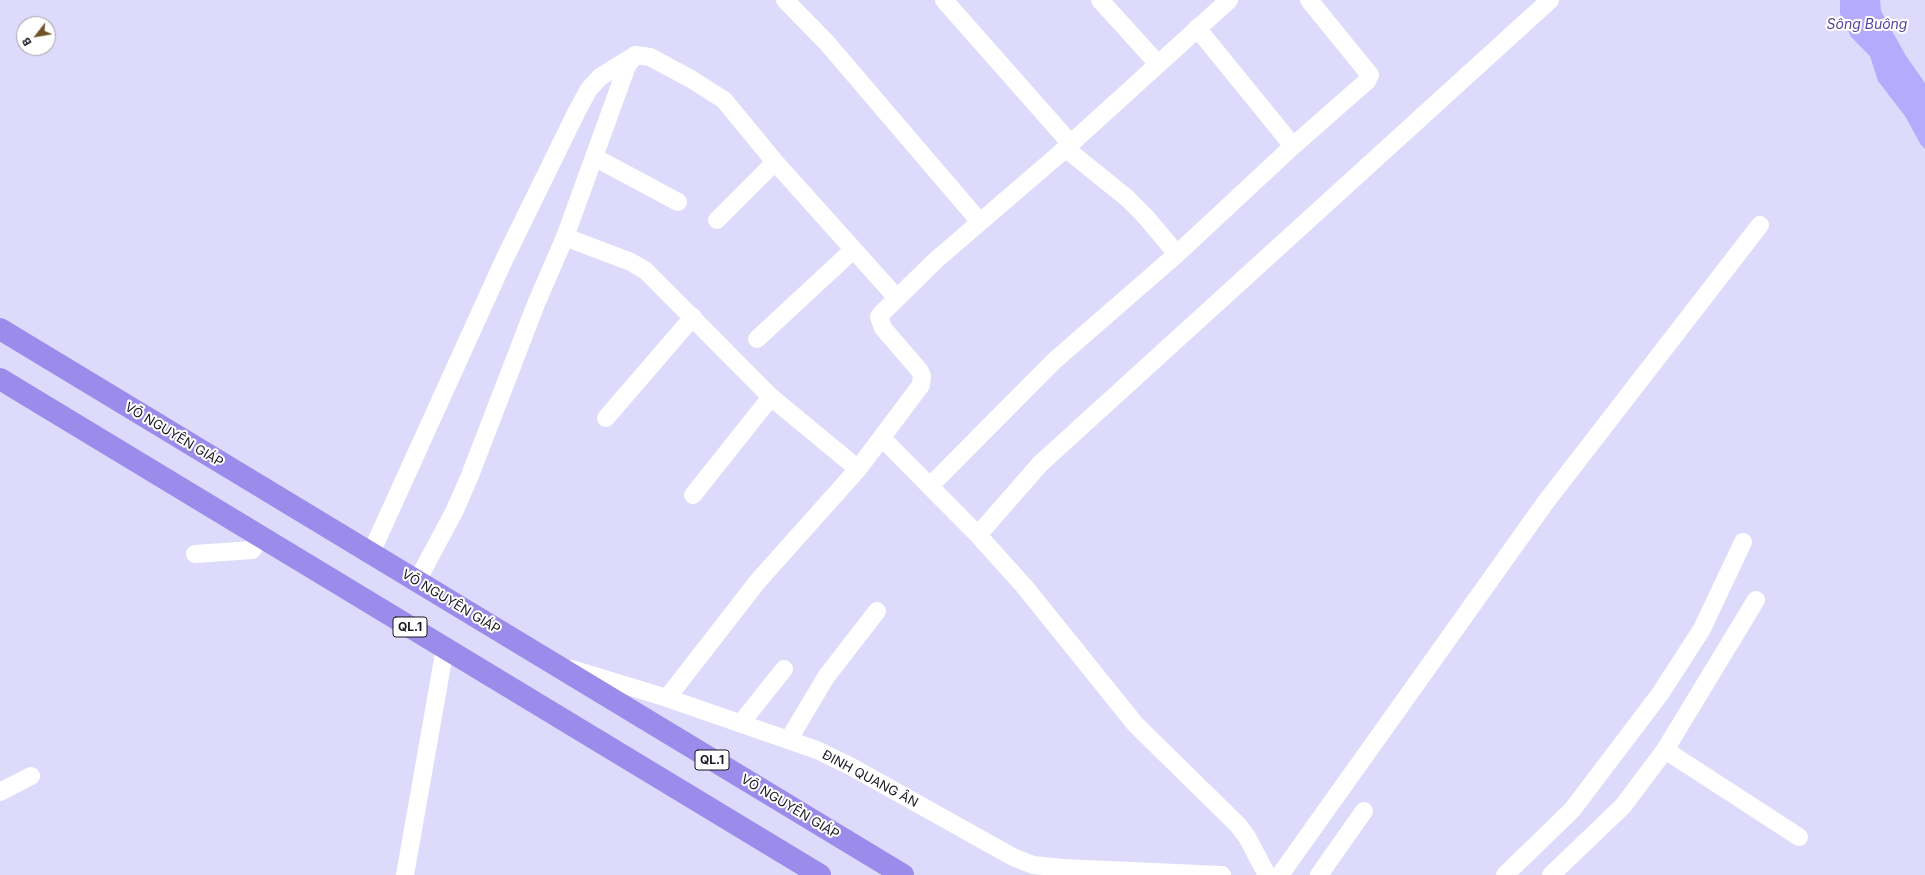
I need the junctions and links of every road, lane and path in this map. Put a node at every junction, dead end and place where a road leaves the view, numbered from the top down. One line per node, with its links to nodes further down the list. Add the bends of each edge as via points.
1 (785, 0): 16 (street, via 827,43)
2 (944, 0): 10 (street)
3 (1100, 0): 9 (street)
4 (1229, 0): 7 (street)
5 (1309, 0): 11 (street, via 1370,75 1367,81)
6 (1550, 0): 32 (street, via 1040,464)
7 (1197, 28): 9 (street); 11 (street)
8 (635, 55): 12 (street, via 627,66); 13 (street, via 650,57 724,100); 35 (street, via 600,77 589,89 578,109 504,260)
9 (1158, 64): 10 (street)
10 (1068, 146): 16 (street); 20 (street, via 1127,198)
11 (1293, 146): 20 (street)
12 (594, 157): 14 (street); 18 (street)
13 (774, 162): 15 (street); 19 (street)
14 (678, 202)
15 (717, 220)
16 (980, 222): 21 (street)
17 (1760, 225): 56 (street, via 1545,503)
18 (565, 237): 22 (street, via 631,262 646,271); 37 (street, via 536,304 469,478)
19 (853, 250): 21 (street); 24 (street)
20 (1177, 254): 30 (street, via 1054,361)
21 (897, 298): 28 (street, via 879,317 880,322 920,371 922,381)
22 (693, 317): 26 (street); 27 (street)
23 (0, 329): 35 (highway, VÕ NGUYÊN GIÁP / QL.1)
24 (757, 339)
25 (0, 379): 33 (highway, QL.1)
26 (771, 397): 29 (street); 31 (street)
27 (606, 418)
28 (882, 438): 29 (street); 30 (street)
29 (858, 468): 43 (street, via 758,581)
30 (930, 486): 32 (street)
31 (693, 495)
32 (978, 535): 55 (street, via 1024,586 1132,721 1238,825)
33 (261, 537): 36 (street, via 252,550); 41 (highway, QL.1)
34 (1743, 542): 58 (street, via 1702,629 1660,694 1572,810)
35 (371, 553): 37 (highway, VÕ NGUYÊN GIÁP / QL.1)
36 (195, 554)
37 (417, 581): 40 (highway, VÕ NGUYÊN GIÁP / QL.1)
38 (1756, 600): 46 (street)
39 (877, 612): 45 (street, via 823,682)
40 (521, 644): 43 (street, ĐINH QUANG ÂN, via 570,668); 53 (highway, VÕ NGUYÊN GIÁP / QL.1)
41 (445, 648): 51 (street); 52 (highway, QL.1)
42 (784, 669): 44 (street)
43 (667, 698): 44 (street, ĐINH QUANG ÂN)
44 (741, 724): 45 (street, ĐINH QUANG ÂN)
45 (789, 739): 54 (street, ĐINH QUANG ÂN, via 850,766 1013,857 1033,865)
46 (1665, 750): 50 (street); 59 (street, via 1623,806)
47 (31, 776): 48 (street)
48 (0, 792)
49 (1364, 811): 57 (street)
50 (1799, 837)
51 (405, 875)
52 (820, 875)
53 (903, 875)
54 (1222, 875)
55 (1267, 875)
56 (1280, 875)
57 (1319, 875)
58 (1505, 875)
59 (1551, 875)

